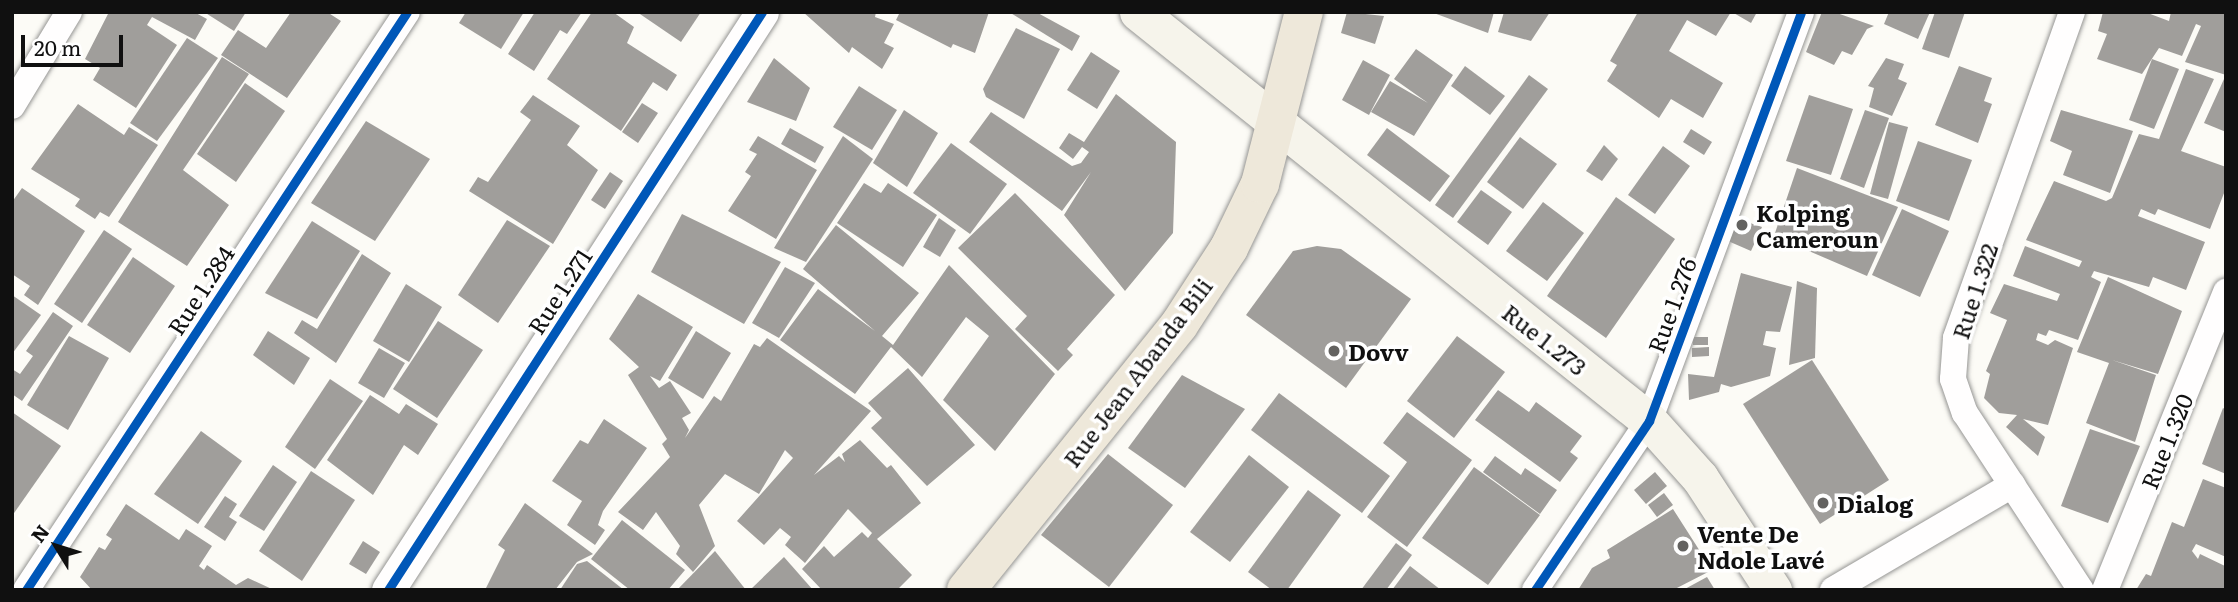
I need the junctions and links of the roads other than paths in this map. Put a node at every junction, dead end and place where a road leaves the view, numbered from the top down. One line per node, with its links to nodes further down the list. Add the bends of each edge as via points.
1 (69, 12): 8 (street)
2 (407, 12): 13 (street, Rue 1.284)
3 (762, 12): 14 (street, Rue 1.271)
4 (1138, 12): 9 (main road, Rue 1.273)
5 (1304, 12): 9 (main road, Rue Jean Abanda Bili)
6 (1801, 12): 11 (street, Rue 1.276)
7 (2072, 12): 12 (street, Rue 1.322, via 1956,338 1954,379 1965,413)
8 (12, 106)
9 (1275, 128): 11 (main road, Rue 1.273); 15 (main road, Rue Jean Abanda Bili, via 1260,184 1229,248 1178,325)
10 (2226, 292): 20 (street, Rue 1.320)
11 (1649, 421): 16 (street, Rue 1.276); 17 (main road, Rue 1.273, via 1700,478)
12 (2012, 485): 18 (street); 19 (street, Rue 1.322)
13 (26, 590)
14 (387, 590)
15 (966, 590)
16 (1535, 590)
17 (1773, 590)
18 (1833, 590)
19 (2081, 590)
20 (2105, 590)

